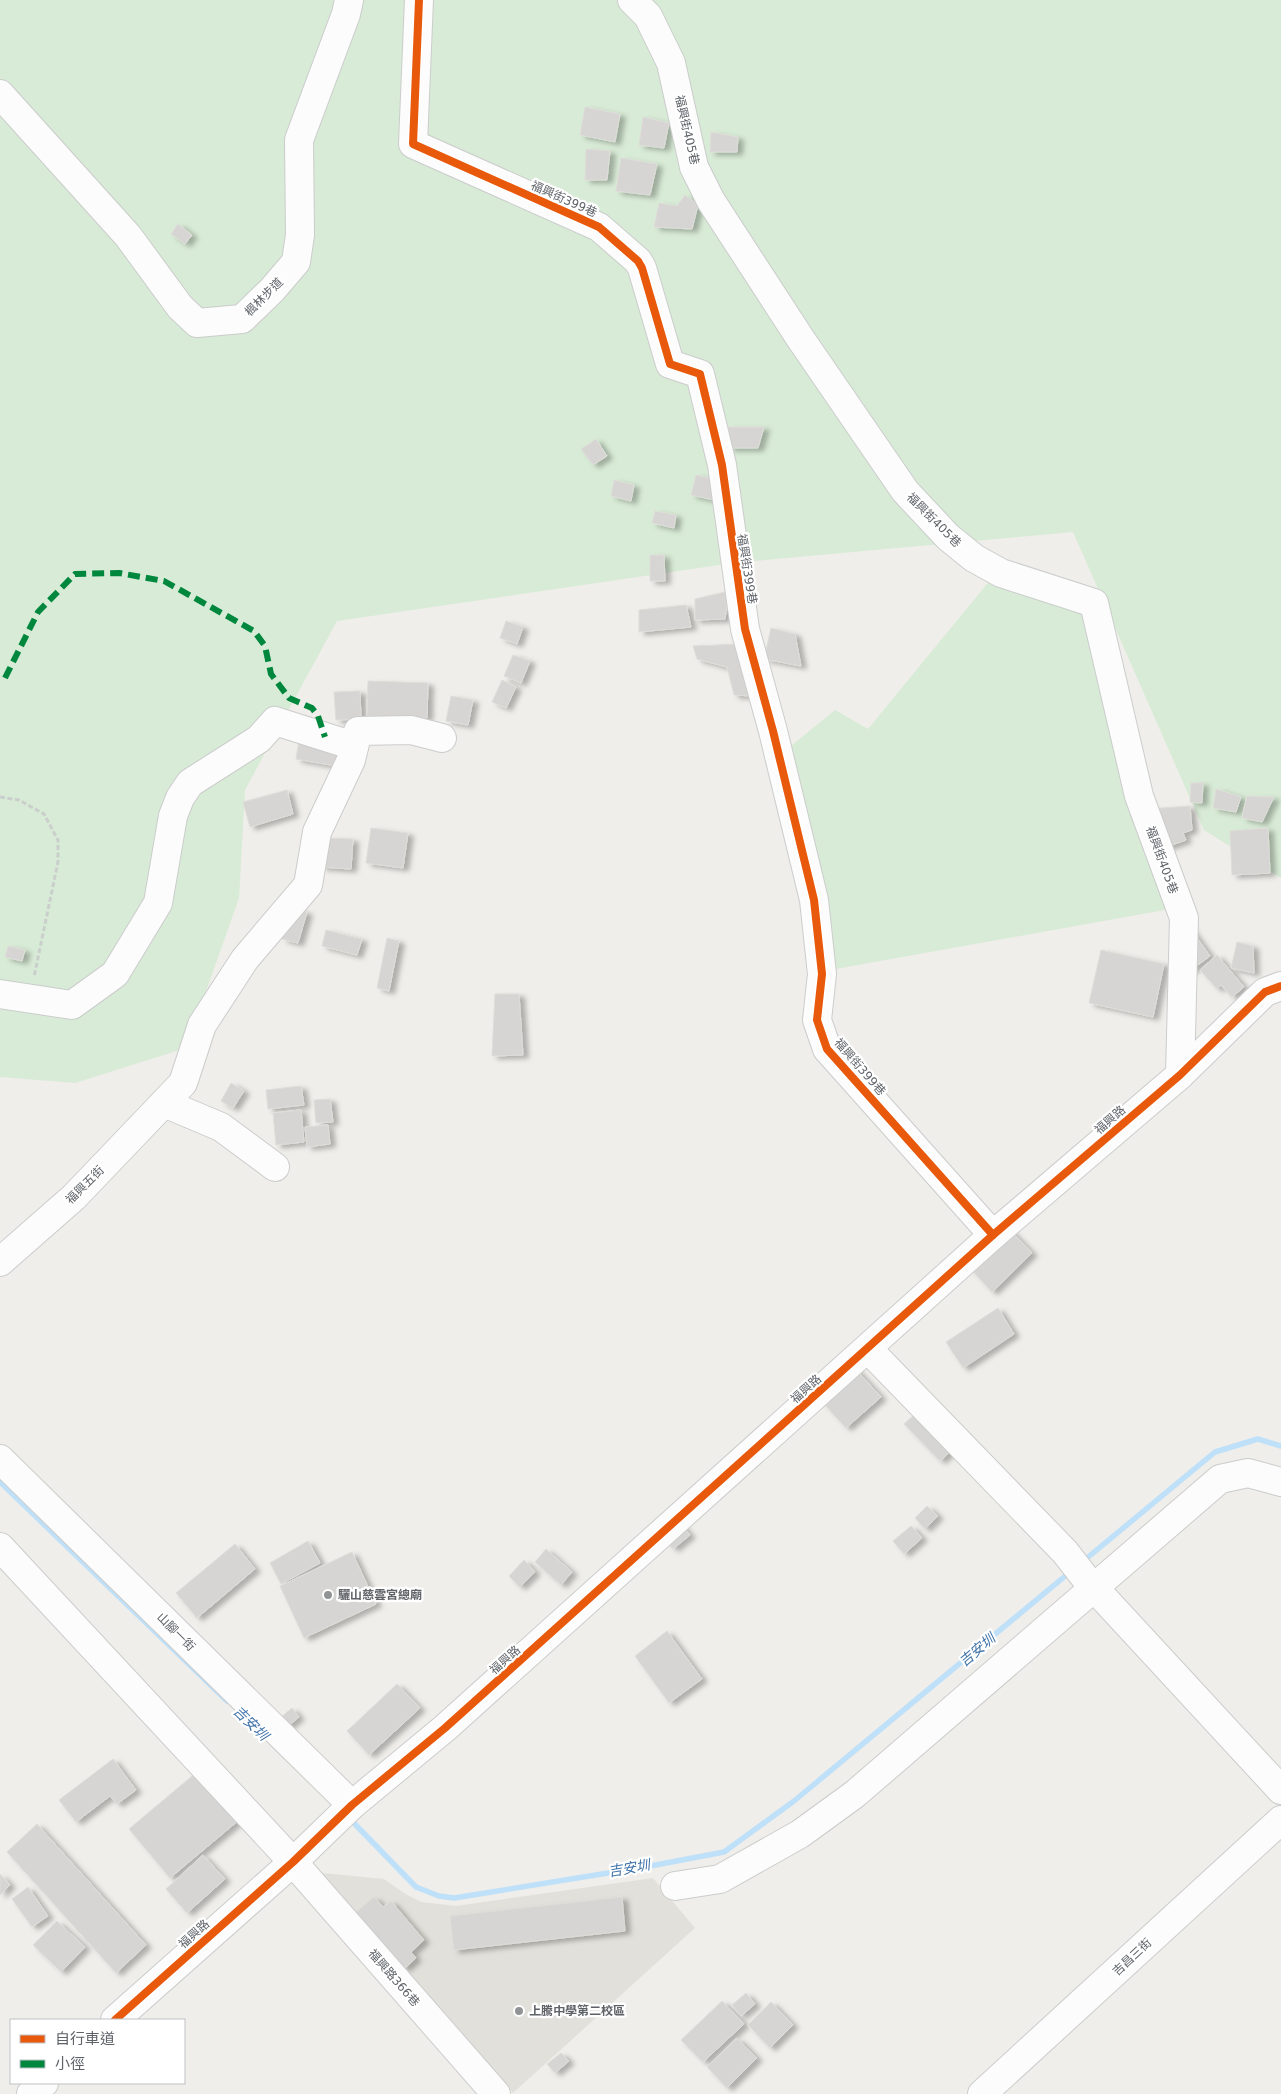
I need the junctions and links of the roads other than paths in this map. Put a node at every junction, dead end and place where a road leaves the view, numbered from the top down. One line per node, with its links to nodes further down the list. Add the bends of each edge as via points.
1 (349, 0): 4 (street, 楓林步道, via 299,140 300,235 296,262 242,319 197,323 180,307 128,236)
2 (419, 0): 12 (street, 福興街399巷, via 413,144 599,227 642,268 670,364 700,374 722,465 745,629 814,900 822,974 817,1020 820,1033 827,1049)
3 (632, 0): 9 (street, 福興街405巷, via 648,16 671,63 694,167 711,202 905,491 948,537 974,558 1001,572 1094,603 1139,796 1184,918)
4 (0, 94)
5 (442, 738): 6 (street, via 411,730 358,731)
6 (354, 746): 8 (street, via 275,721 259,739 190,783 180,798 173,816 158,903 115,974 72,1005); 10 (street, 福興五街, via 352,760 317,832 308,885 245,959 202,1026 183,1083)
7 (1281, 986): 9 (street, 福興路, via 1265,992)
8 (0, 994)
9 (1180, 1075): 12 (street, 福興路)
10 (164, 1103): 11 (street, via 221,1126); 13 (street, 福興五街, via 74,1197)
11 (275, 1167)
12 (993, 1235): 14 (street, 福興路)
13 (0, 1262)
14 (868, 1349): 18 (street, via 1065,1552); 20 (street, 福興路, via 445,1728)
15 (0, 1459): 20 (street, 山腳一街)
16 (1281, 1482): 18 (street, via 1248,1473 1220,1478)
17 (0, 1547): 22 (street, 福興路366巷)
18 (1090, 1583): 19 (street); 23 (street, via 855,1794 800,1834 720,1880)
19 (1281, 1790)
20 (344, 1813): 22 (street, 福興路)
21 (1281, 1820): 28 (street, 吉昌三街)
22 (293, 1862): 24 (street, 福興路); 27 (street, 福興路366巷)
23 (675, 1886)
24 (115, 2019)
25 (43, 2084): 26 (street)
26 (32, 2094)
27 (496, 2094)
28 (982, 2094)

